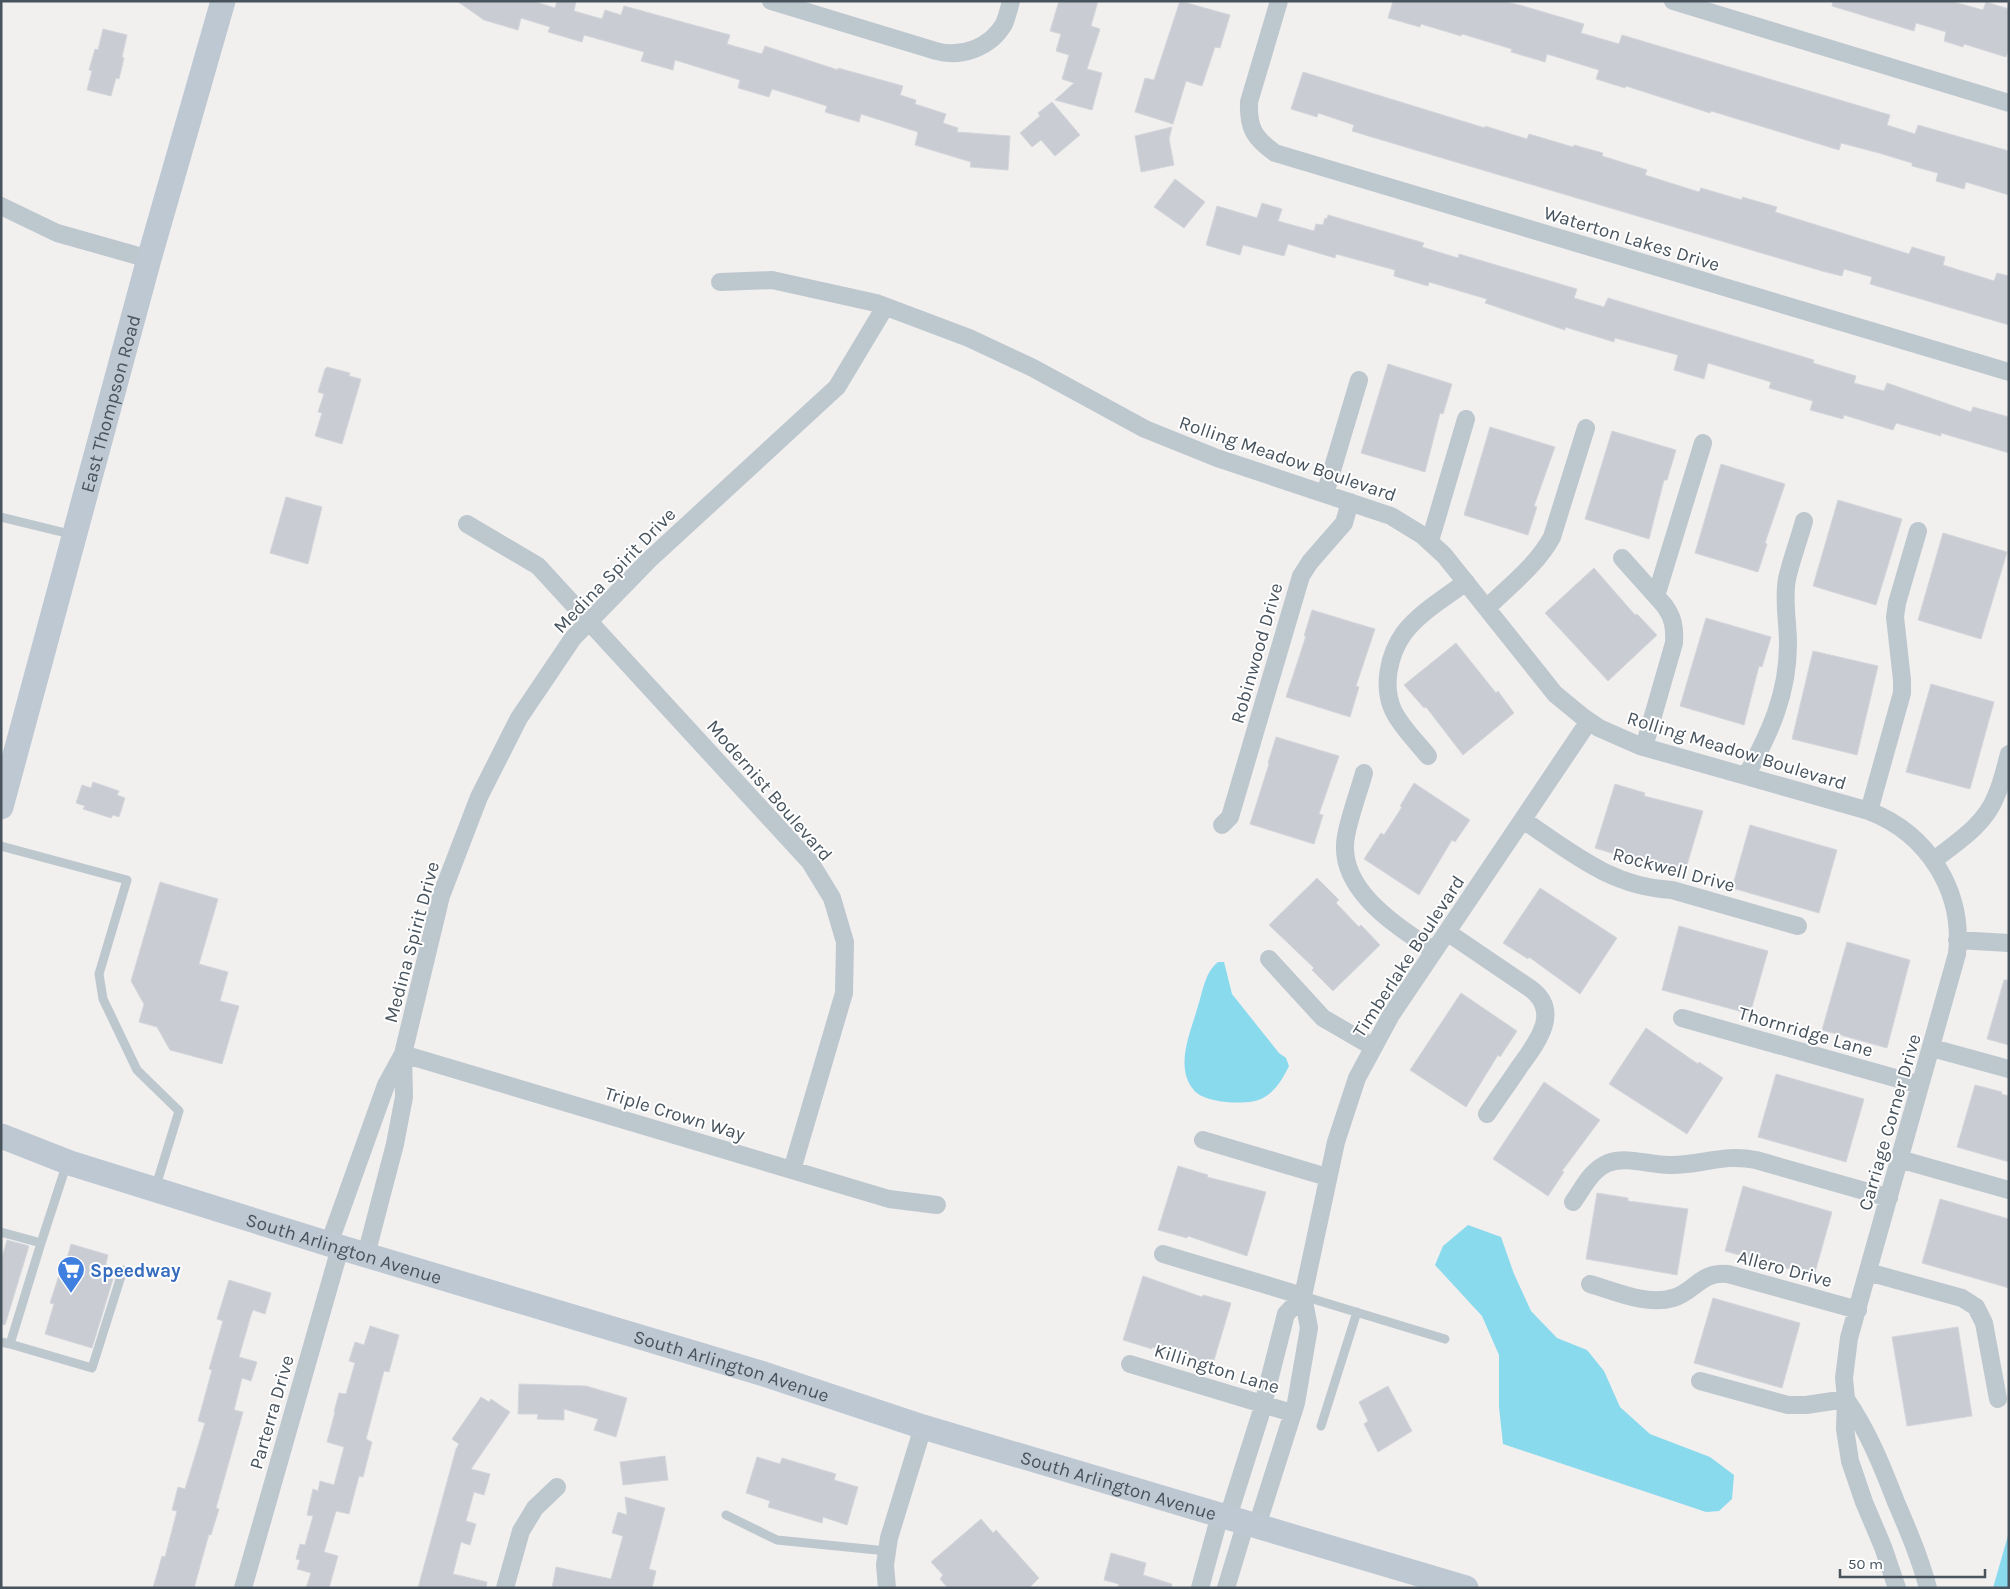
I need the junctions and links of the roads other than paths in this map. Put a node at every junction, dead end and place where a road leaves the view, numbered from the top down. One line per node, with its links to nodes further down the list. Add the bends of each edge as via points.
1 (223, 1): 8 (main road, East Thompson Road)
2 (771, 1): 3 (street, via 944,53 977,49 992,38 1003,26)
3 (1011, 1)
4 (1279, 1): 11 (street, Waterton Lakes Drive, via 1249,102 1248,117 1252,131 1275,153)
5 (1673, 1): 6 (street)
6 (2009, 103)
7 (1, 206): 8 (street, via 57,233)
8 (149, 259): 22 (main road, East Thompson Road)
9 (720, 282): 10 (street, Rolling Meadow Boulevard, via 772,280)
10 (885, 307): 16 (street, Rolling Meadow Boulevard, via 969,338 1033,368 1145,429 1217,458); 28 (street, Medina Spirit Drive, via 837,387 649,560)
11 (2009, 372)
12 (1359, 380): 16 (street)
13 (1466, 419): 23 (street)
14 (1586, 428): 27 (street, via 1552,537 1535,561)
15 (1703, 443): 26 (street)
16 (1325, 494): 17 (street, Rolling Meadow Boulevard)
17 (1350, 502): 23 (street, Rolling Meadow Boulevard, via 1391,516); 39 (street, Robinwood Drive, via 1344,522 1301,576 1230,817)
18 (1, 517): 22 (lane)
19 (1804, 521): 34 (street, via 1787,580 1788,664 1782,696 1773,726)
20 (467, 524): 28 (street, Modernist Boulevard, via 538,566)
21 (1918, 531): 37 (street, via 1895,617 1902,693)
22 (74, 535): 36 (main road, East Thompson Road)
23 (1430, 541): 25 (street, Rolling Meadow Boulevard)
24 (1622, 558): 26 (street)
25 (1466, 582): 27 (street, Rolling Meadow Boulevard); 32 (street, via 1404,633 1390,665 1388,691 1392,709)
26 (1656, 596): 30 (street, via 1671,616 1675,627 1674,643)
27 (1487, 608): 29 (street, Rolling Meadow Boulevard, via 1555,694)
28 (590, 622): 51 (street, Medina Spirit Drive, via 574,638 519,718 479,797 441,896); 59 (street, Modernist Boulevard, via 810,862 832,898 845,942 844,992)
29 (1589, 721): 30 (street, Rolling Meadow Boulevard); 38 (street, Timberlake Boulevard)
30 (1644, 747): 34 (street, Rolling Meadow Boulevard)
31 (2009, 754): 35 (street)
32 (1428, 756)
33 (1364, 773): 46 (street, via 1346,837 1348,869 1359,888 1385,915)
34 (1746, 776): 37 (street, Rolling Meadow Boulevard)
35 (2002, 800): 41 (street)
36 (1, 807)
37 (1869, 811): 41 (street, Rolling Meadow Boulevard, via 1905,830)
38 (1523, 820): 42 (street, Rockwell Drive, via 1606,874); 43 (street, Timberlake Boulevard)
39 (1222, 825)
40 (1, 846): 61 (lane, via 127,880 99,974 103,998 137,1070 179,1112)
41 (1934, 860): 44 (street, Carriage Corner Drive, via 1951,892)
42 (1798, 926)
43 (1447, 932): 46 (street, Timberlake Boulevard); 54 (street, via 1540,996 1544,1009 1545,1023 1540,1038)
44 (1957, 940): 45 (street); 50 (street, Carriage Corner Drive, via 1954,968)
45 (2009, 943)
46 (1434, 951): 49 (street, Timberlake Boulevard)
47 (1269, 959): 49 (street, via 1323,1018)
48 (1682, 1018): 53 (street, Thornridge Lane)
49 (1373, 1048): 60 (street, Timberlake Boulevard, via 1351,1094)
50 (1932, 1048): 52 (street); 53 (street, Carriage Corner Drive)
51 (403, 1054): 59 (street, Triple Crown Way); 68 (street, Medina Spirit Drive, via 386,1085); 70 (street, Medina Spirit Drive, via 404,1097)
52 (2009, 1069)
53 (1920, 1085): 57 (street, Carriage Corner Drive)
54 (1487, 1114)
55 (1, 1136): 58 (main road, South Arlington Avenue)
56 (1203, 1140): 60 (street)
57 (1900, 1159): 62 (street); 63 (street, Carriage Corner Drive)
58 (67, 1162): 61 (main road, South Arlington Avenue); 67 (lane)
59 (792, 1170): 65 (street, Triple Crown Way, via 889,1199)
60 (1327, 1177): 74 (street, Timberlake Boulevard)
61 (155, 1190): 68 (main road, South Arlington Avenue)
62 (2009, 1190)
63 (1889, 1198): 64 (street, via 1756,1160 1725,1158 1683,1165 1616,1161 1593,1173); 72 (street, Carriage Corner Drive)
64 (1573, 1202)
65 (937, 1205)
66 (1, 1232): 67 (lane)
67 (41, 1243): 78 (lane)
68 (334, 1246): 70 (main road, South Arlington Avenue); 91 (street, Parterra Drive)
69 (1164, 1254): 74 (street)
70 (366, 1255): 86 (main road, South Arlington Avenue, via 764,1374)
71 (123, 1270): 78 (lane, via 92,1368)
72 (1868, 1272): 75 (street, Carriage Corner Drive); 81 (street, via 1962,1298 1976,1306 1984,1323)
73 (1590, 1284): 75 (street, Allero Drive, via 1648,1300 1660,1300 1677,1297 1708,1276 1720,1273)
74 (1303, 1296): 76 (lane); 83 (street, via 1286,1314); 84 (street, via 1309,1328)
75 (1858, 1310): 82 (street, Carriage Corner Drive, via 1846,1357)
76 (1357, 1312): 77 (lane); 85 (lane)
77 (1445, 1339)
78 (6, 1343)
79 (1130, 1364): 83 (street, Killington Lane)
80 (1700, 1381): 82 (street, via 1788,1405)
81 (1998, 1399)
82 (1846, 1402): 97 (street, Carriage Corner Drive, via 1845,1429 1850,1461); 98 (street, via 1860,1419 1878,1456 1920,1558)
83 (1263, 1404): 84 (street, Killington Lane); 89 (street)
84 (1292, 1414): 89 (street)
85 (1321, 1426)
86 (924, 1427): 89 (main road, South Arlington Avenue); 90 (street)
87 (557, 1486): 92 (street, via 535,1508 521,1531)
88 (726, 1515): 90 (lane, via 777,1540)
89 (1238, 1520): 94 (street); 95 (street); 96 (main road, South Arlington Avenue)
90 (887, 1551): 93 (street)
91 (243, 1588)
92 (505, 1588)
93 (887, 1588)
94 (1200, 1588)
95 (1226, 1588)
96 (1466, 1588)
97 (1897, 1588)
98 (1928, 1588)

